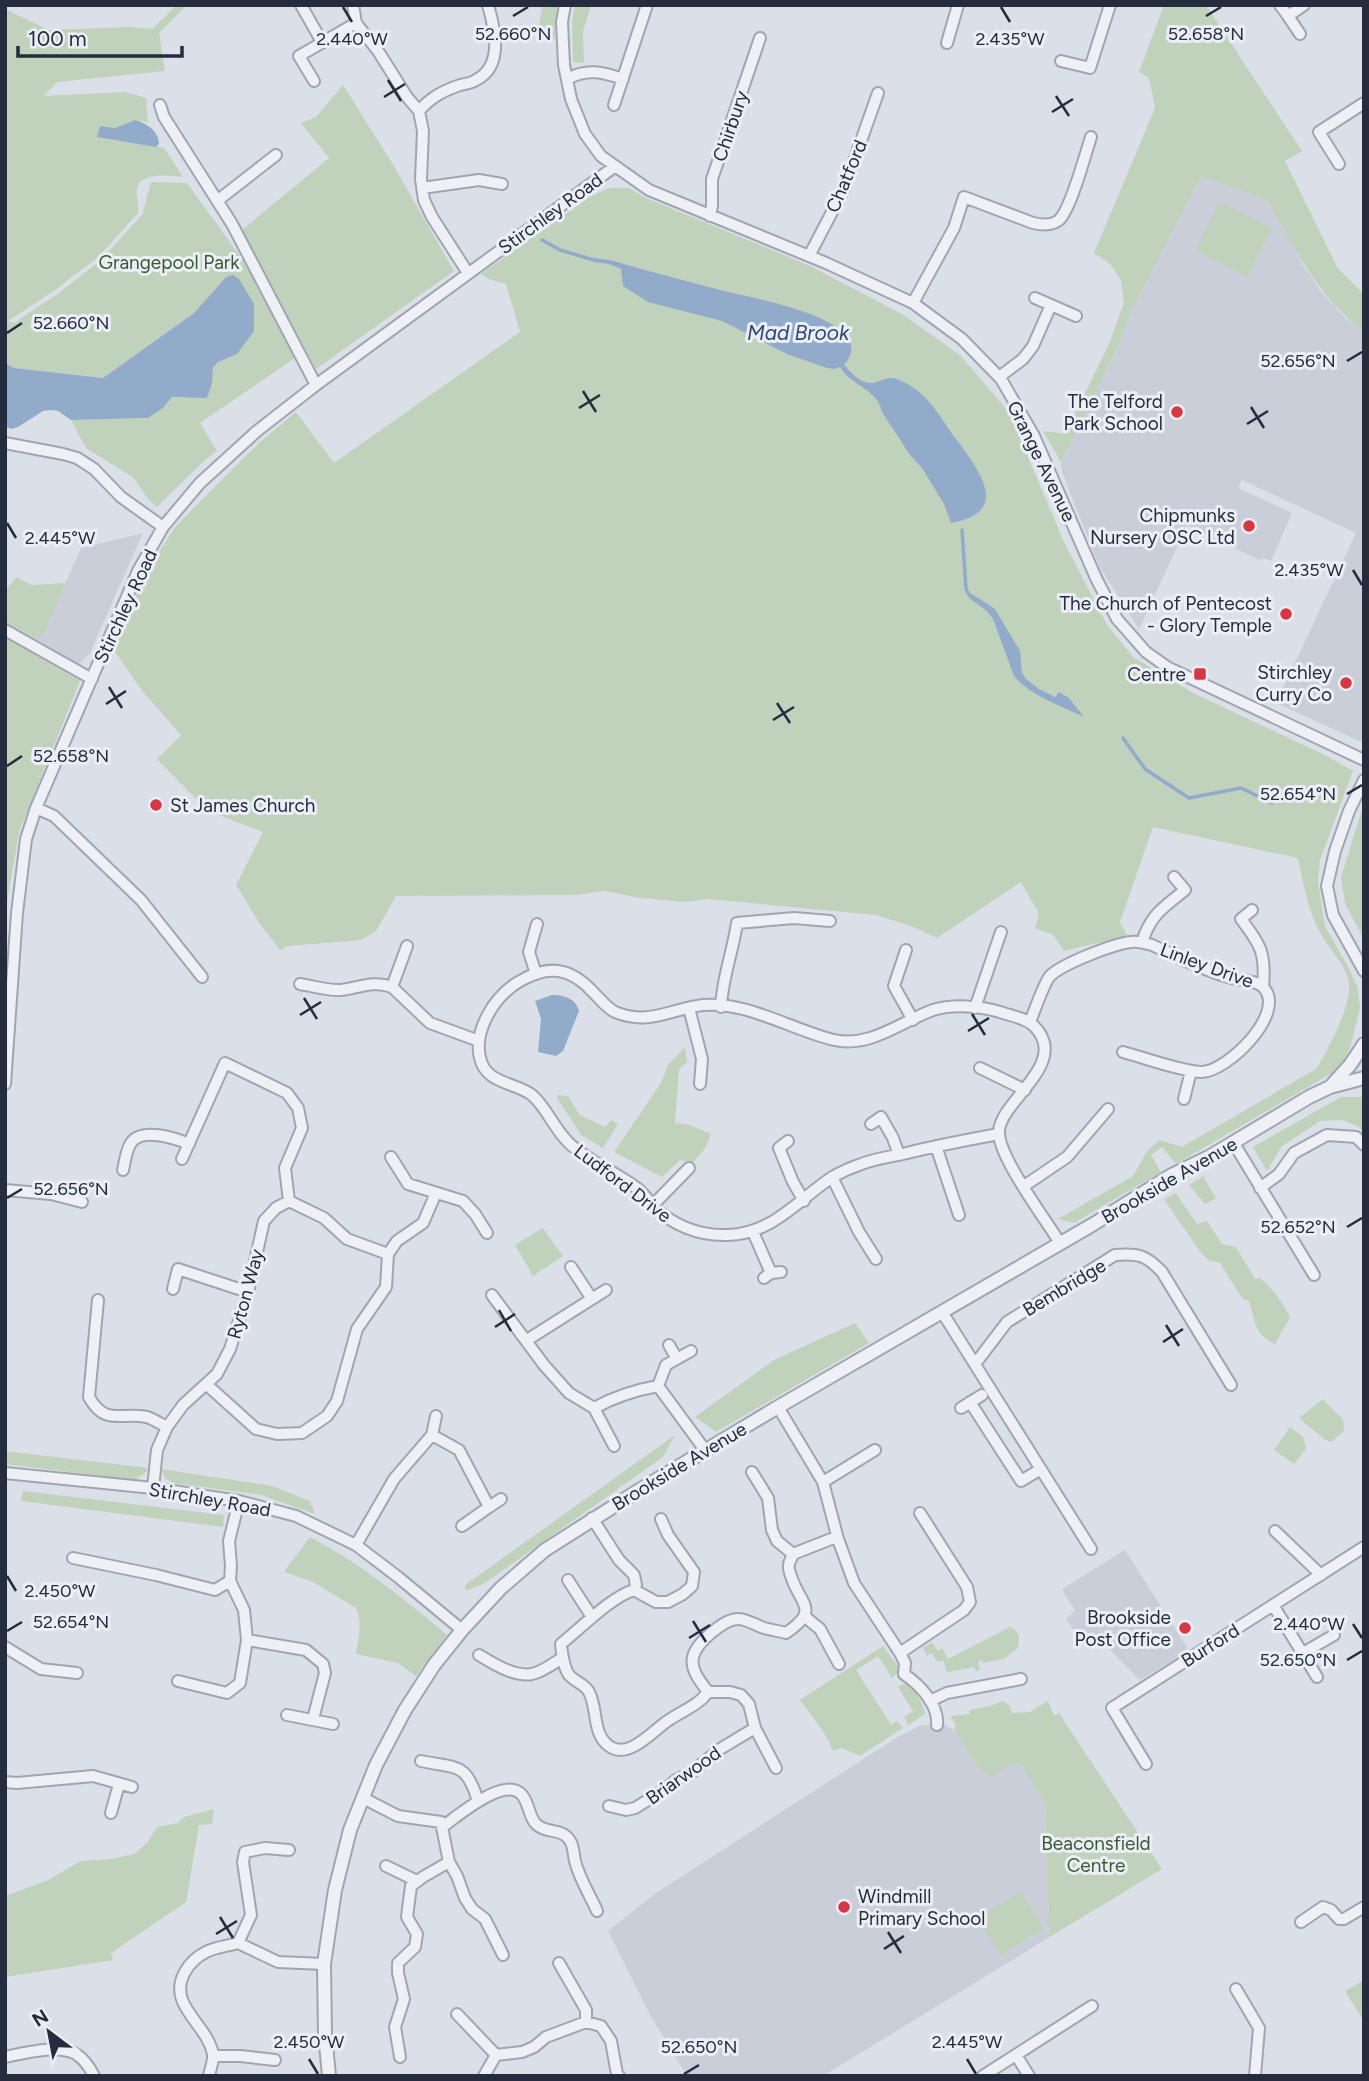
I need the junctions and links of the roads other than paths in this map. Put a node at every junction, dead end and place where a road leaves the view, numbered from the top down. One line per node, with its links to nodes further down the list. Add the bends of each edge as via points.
1 (301, 5): 14 (street)
2 (353, 5): 11 (street)
3 (488, 5): 24 (street, via 496,56 493,64 476,80 430,98)
4 (565, 5): 17 (street, Grange Avenue)
5 (647, 5): 18 (street)
6 (958, 5): 15 (street)
7 (1110, 5): 16 (street, via 1090,68)
8 (1280, 5): 10 (street)
9 (1304, 5): 10 (street)
10 (1288, 16): 12 (street)
11 (356, 23): 14 (street); 24 (street)
12 (1300, 34)
13 (760, 38): 32 (street, Chirbury, via 712,179)
14 (322, 42): 19 (street, via 299,56)
15 (947, 43)
16 (1061, 61)
17 (567, 79): 18 (street, via 598,71); 28 (street, Grange Avenue, via 585,134)
18 (623, 79): 23 (street)
19 (314, 81)
20 (878, 93): 33 (street, Chatford, via 844,189)
21 (1364, 103): 27 (street, via 1319,132)
22 (160, 105): 31 (street)
23 (614, 105)
24 (419, 111): 30 (street)
25 (1091, 137): 36 (street, via 1066,211 1058,221 1033,223 964,197 954,228)
26 (276, 155): 31 (street)
27 (1339, 164)
28 (614, 167): 32 (street, Grange Avenue, via 649,190); 34 (street, Stirchley Road)
29 (502, 184): 30 (street, via 479,180)
30 (422, 188): 34 (street, via 432,217)
31 (217, 201): 40 (street)
32 (710, 216): 33 (street, Grange Avenue)
33 (809, 256): 36 (street, Grange Avenue)
34 (468, 273): 40 (street, Stirchley Road)
35 (1035, 298): 37 (street)
36 (913, 303): 39 (street, Grange Avenue, via 962,340)
37 (1051, 305): 38 (street); 39 (street, via 1033,346)
38 (1076, 316)
39 (999, 377): 45 (street, Grange Avenue, via 1034,436 1096,578 1125,630 1167,667)
40 (316, 385): 42 (street, Stirchley Road, via 200,483)
41 (5, 443): 42 (street, via 77,458)
42 (163, 527): 44 (street, Stirchley Road, via 138,570)
43 (5, 630): 44 (street)
44 (92, 679): 47 (street, Stirchley Road)
45 (1364, 760)
46 (1364, 780): 56 (street, via 1335,851 1327,886 1333,915)
47 (36, 808): 58 (street, via 54,816 141,900); 73 (street, Stirchley Road, via 26,839)
48 (1174, 877): 53 (street, via 1185,890 1156,914)
49 (1252, 910): 61 (street, via 1241,919 1263,954)
50 (830, 921): 62 (street, via 794,918 737,923)
51 (537, 924): 57 (street, via 529,952)
52 (1001, 932): 63 (street)
53 (1142, 942): 61 (street, Linley Drive); 66 (street, Linley Drive, via 1104,948 1049,977)
54 (407, 946): 60 (street)
55 (906, 950): 65 (street, via 894,986)
56 (1364, 971)
57 (536, 974): 64 (street, via 552,969 572,974 611,1010 640,1020); 67 (street, via 506,989 491,1010)
58 (202, 977)
59 (300, 985): 60 (street, via 340,990 367,983)
60 (392, 987): 67 (street, via 430,1023)
61 (1263, 987): 71 (street, Linley Drive, via 1268,1002 1264,1022 1246,1046 1204,1072)
62 (722, 1007): 64 (street); 65 (street, via 748,1010 845,1041 869,1040)
63 (975, 1008): 65 (street, via 935,1010); 66 (street)
64 (689, 1009): 74 (street, via 702,1059)
65 (913, 1020)
66 (1030, 1022): 76 (street, via 1044,1046 1042,1064)
67 (479, 1041): 99 (street, Ludford Drive, via 485,1070 531,1095 566,1140 639,1190)
68 (1364, 1044): 75 (street, Brookside Avenue)
69 (1123, 1052): 71 (street)
70 (980, 1068): 76 (street)
71 (1191, 1071): 77 (street)
72 (1364, 1078): 75 (street, Brookside Avenue)
73 (5, 1084)
74 (700, 1084)
75 (1330, 1087): 81 (street, Brookside Avenue)
76 (1025, 1090): 80 (street, via 1002,1119)
77 (1184, 1099)
78 (1108, 1109): 92 (street, via 1067,1157)
79 (871, 1124): 86 (street, via 878,1112)
80 (999, 1134): 85 (street, Ludford Drive); 92 (street)
81 (1233, 1142): 93 (street); 103 (street, Brookside Avenue)
82 (189, 1144): 88 (street); 90 (street, via 143,1134 129,1144); 96 (street, via 225,1063 287,1093 298,1108 302,1128 285,1168)
83 (779, 1145): 97 (street)
84 (1364, 1145): 93 (street, via 1356,1136 1327,1135 1294,1153 1279,1174)
85 (936, 1146): 86 (street, Ludford Drive); 100 (street)
86 (899, 1155): 91 (street, Ludford Drive, via 862,1163)
87 (391, 1157): 95 (street, via 408,1184)
88 (183, 1159)
89 (689, 1168): 99 (street)
90 (123, 1170)
91 (832, 1177): 97 (street, Ludford Drive); 105 (street)
92 (1024, 1186): 103 (street)
93 (1260, 1188): 108 (street)
94 (5, 1190): 98 (street)
95 (436, 1193): 102 (street, via 463,1201); 104 (street, via 423,1223 397,1241)
96 (289, 1201): 104 (street, via 324,1218 347,1239); 111 (street, Ryton Way, via 264,1221)
97 (804, 1201): 101 (street, Ludford Drive)
98 (82, 1202)
99 (653, 1205): 101 (street, Ludford Drive, via 674,1222 701,1233)
100 (959, 1214)
101 (753, 1232): 107 (street)
102 (486, 1233)
103 (1060, 1243): 115 (street, Brookside Avenue)
104 (388, 1254): 121 (street, via 386,1287 357,1329 337,1401 327,1416 302,1433 256,1429)
105 (876, 1259)
106 (571, 1266): 113 (street)
107 (772, 1275)
108 (1314, 1275)
109 (173, 1289): 111 (street, via 178,1269)
110 (606, 1290): 113 (street)
111 (248, 1292): 121 (street, Ryton Way, via 230,1349)
112 (492, 1295): 116 (street)
113 (592, 1299): 116 (street)
114 (98, 1300): 128 (street, via 89,1397 107,1416 148,1417)
115 (942, 1312): 120 (street); 125 (street, Brookside Avenue)
116 (527, 1340): 126 (street, via 569,1393)
117 (669, 1345): 119 (street)
118 (691, 1351): 119 (street)
119 (677, 1359): 123 (street, via 666,1365)
120 (975, 1364): 122 (street, Bembridge, via 1007,1322 1115,1255 1136,1253 1162,1272); 133 (street)
121 (206, 1384): 128 (street, Ryton Way)
122 (1231, 1385)
123 (658, 1386): 126 (street); 132 (street)
124 (982, 1395): 133 (street, via 966,1405 1021,1481)
125 (778, 1407): 132 (street, Brookside Avenue); 136 (street)
126 (594, 1408): 130 (street)
127 (436, 1416): 129 (street)
128 (167, 1427): 137 (street, Ryton Way, via 157,1450)
129 (432, 1435): 140 (street, via 459,1450); 147 (street, via 394,1479)
130 (614, 1446)
131 (875, 1450): 136 (street)
132 (705, 1451): 142 (street, Brookside Avenue)
133 (1041, 1469): 149 (street)
134 (5, 1472): 137 (street, Stirchley Road)
135 (752, 1472): 150 (street, via 768,1498 777,1541)
136 (823, 1482): 146 (street)
137 (153, 1488): 139 (street, Stirchley Road)
138 (501, 1499): 140 (street)
139 (239, 1501): 147 (street, Stirchley Road, via 296,1516); 154 (street, via 229,1541)
140 (489, 1507): 144 (street)
141 (920, 1513): 163 (street, via 967,1587 970,1601 964,1611)
142 (592, 1518): 155 (street, via 634,1576); 159 (street, Brookside Avenue, via 545,1550)
143 (661, 1519): 155 (street, via 694,1572 692,1586 668,1602 656,1602)
144 (463, 1526)
145 (1275, 1531): 152 (street)
146 (838, 1539): 150 (street); 163 (street, via 854,1583)
147 (355, 1545): 159 (street, Stirchley Road)
148 (1364, 1547): 152 (street, Burford)
149 (1090, 1549)
150 (793, 1554): 157 (street, via 788,1566 804,1600)
151 (73, 1558): 154 (street, via 215,1590)
152 (1321, 1575): 156 (street, Burford)
153 (568, 1580): 158 (street)
154 (230, 1581): 161 (street, via 244,1610)
155 (634, 1590): 158 (street)
156 (1273, 1605): 164 (street); 180 (street, Burford, via 1112,1707)
157 (804, 1616): 167 (street, via 820,1629); 172 (street, via 786,1633 742,1619 731,1619 719,1627 693,1657 695,1672)
158 (592, 1617): 166 (street, via 561,1644)
159 (462, 1630): 185 (street, Brookside Avenue, via 405,1710)
160 (1334, 1635): 164 (street)
161 (247, 1640): 171 (street, via 240,1683 227,1693); 175 (street, via 306,1650 323,1664 325,1673)
162 (5, 1647): 168 (street, via 41,1669)
163 (900, 1653): 173 (street, via 904,1674)
164 (1303, 1653): 169 (street)
165 (479, 1656): 166 (street, via 521,1674 534,1674)
166 (562, 1658): 172 (street, via 570,1675 587,1688 598,1730 609,1746 621,1751 642,1742)
167 (839, 1664)
168 (77, 1672)
169 (1317, 1677)
170 (1021, 1679): 173 (street, via 947,1693)
171 (178, 1681)
172 (708, 1692): 178 (street, via 741,1695 749,1704)
173 (930, 1701): 177 (street)
174 (288, 1715): 175 (street)
175 (313, 1720): 176 (street)
176 (333, 1724)
177 (937, 1725)
178 (755, 1728): 181 (street); 187 (street, Briarwood, via 635,1808)
179 (421, 1761): 186 (street, via 461,1769 470,1777)
180 (1146, 1764)
181 (776, 1768)
182 (5, 1782): 183 (street, via 93,1776)
183 (119, 1784): 184 (street); 188 (street)
184 (132, 1787)
185 (363, 1798): 189 (street, via 398,1816 441,1822); 200 (street, Brookside Avenue, via 335,1890)
186 (478, 1801): 189 (street); 195 (street, via 501,1790 521,1794 536,1824 561,1832 571,1841)
187 (610, 1806)
188 (111, 1813)
189 (442, 1827): 191 (street)
190 (289, 1850): 197 (street, via 245,1852 251,1915)
191 (449, 1862): 193 (street); 198 (street, via 471,1909 485,1919)
192 (386, 1866): 193 (street)
193 (417, 1881): 209 (street, via 411,1886 407,1917 417,1934 415,1948 398,1963 404,1998 395,2027)
194 (1364, 1907): 196 (street, via 1344,1919 1323,1908)
195 (597, 1911)
196 (1301, 1922)
197 (238, 1943): 200 (street, via 278,1962); 207 (street, via 206,1952 182,1976 183,2003)
198 (503, 1955)
199 (559, 1963): 204 (street, via 586,2010)
200 (324, 1964): 213 (street, Brookside Avenue)
201 (1236, 1989): 218 (street, via 1259,2028)
202 (1092, 2006): 206 (street)
203 (457, 2014): 205 (street)
204 (586, 2022): 205 (street, via 522,2052); 215 (street, via 601,2026 611,2041)
205 (496, 2055): 214 (street)
206 (1016, 2055): 216 (street); 217 (street)
207 (213, 2056): 210 (street); 212 (street)
208 (5, 2057): 211 (street, via 47,2049 76,2053)
209 (400, 2057)
210 (275, 2060)
211 (94, 2076)
212 (209, 2076)
213 (329, 2076)
214 (484, 2076)
215 (619, 2076)
216 (983, 2076)
217 (1029, 2076)
218 (1255, 2076)

